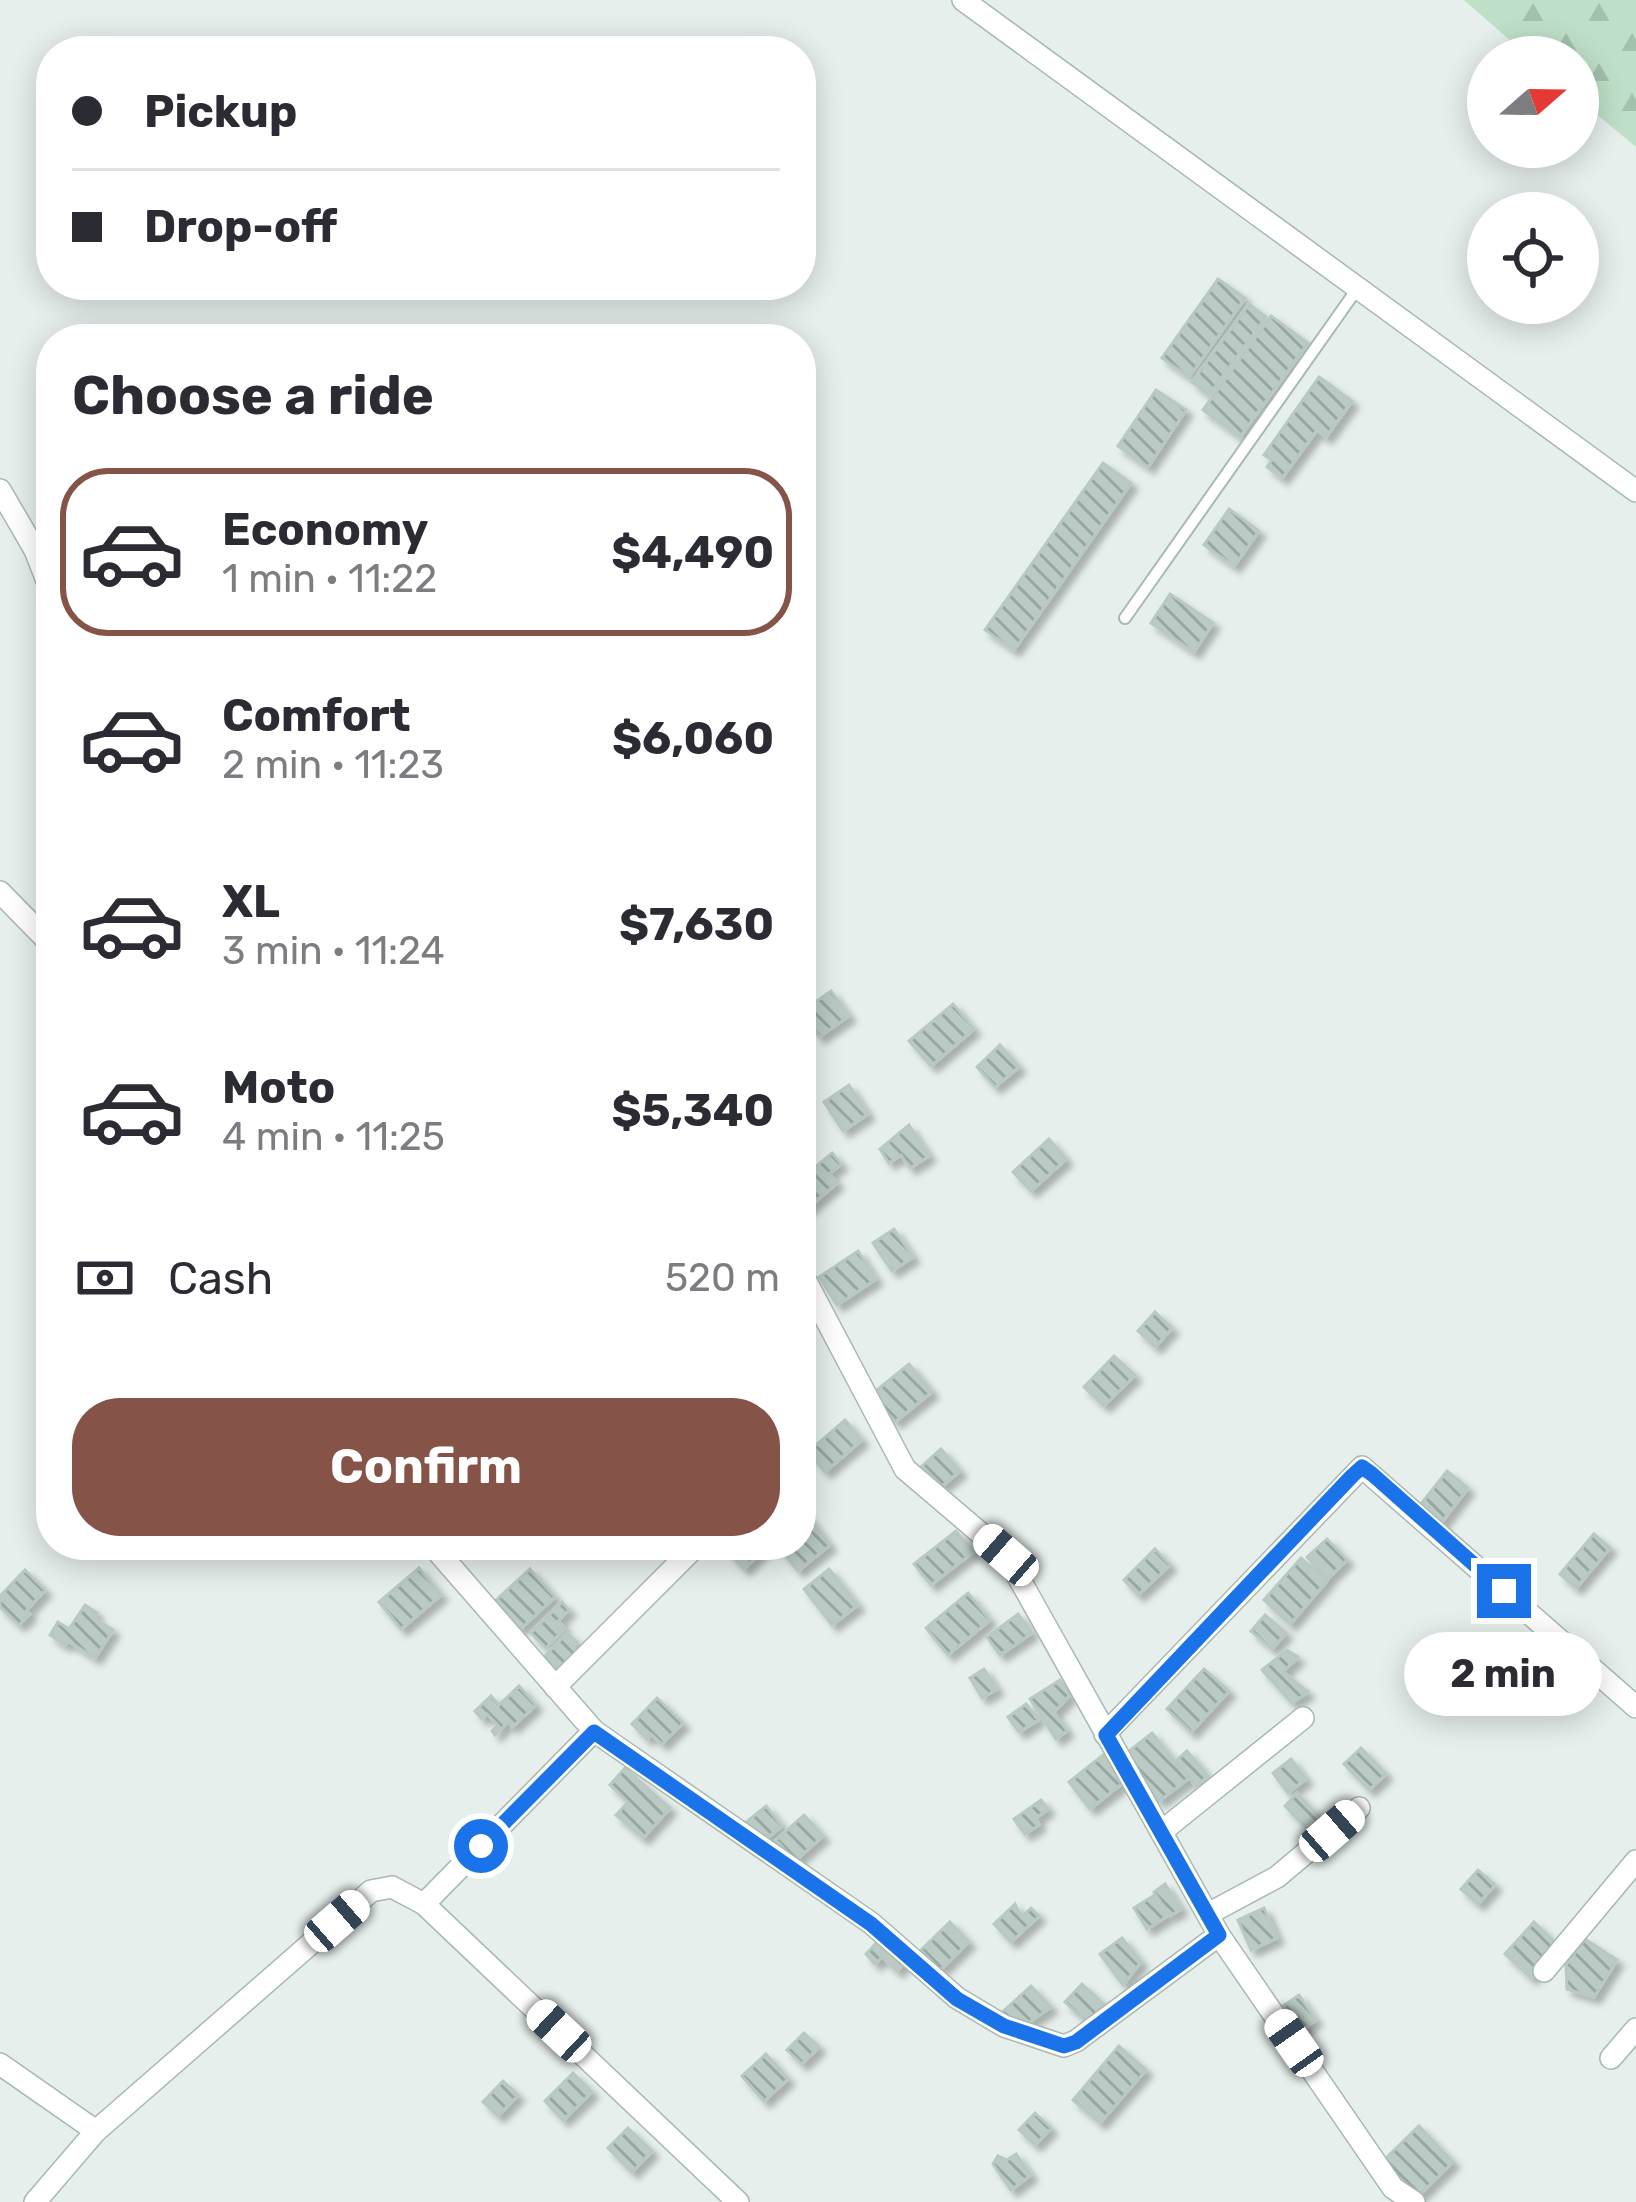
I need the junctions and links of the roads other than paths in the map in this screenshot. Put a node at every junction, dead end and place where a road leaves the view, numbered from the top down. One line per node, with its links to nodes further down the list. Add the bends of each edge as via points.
1 (963, 0): 2 (street)
2 (1359, 286): 4 (street); 6 (lane)
3 (0, 490): 5 (street)
4 (1636, 490)
5 (36, 553)
6 (1125, 618)
7 (0, 892): 8 (street)
8 (36, 929)
9 (816, 1300): 16 (street, via 905,1469 1006,1555)
10 (445, 1560): 12 (street)
11 (682, 1560): 12 (street)
12 (555, 1687): 15 (street)
13 (1636, 1707): 16 (street, via 1362,1467)
14 (1303, 1718): 18 (street)
15 (594, 1732): 20 (street); 21 (street, via 871,1924 957,1999 1064,2046)
16 (1106, 1735): 18 (street)
17 (1359, 1808): 21 (street)
18 (1161, 1832): 21 (street)
19 (1636, 1861): 22 (street)
20 (424, 1904): 26 (street, via 392,1887 371,1891); 28 (street)
21 (1214, 1925): 29 (street, via 1393,2188)
22 (1544, 1971)
23 (1636, 2029): 24 (street)
24 (1611, 2058)
25 (0, 2064): 26 (street)
26 (95, 2131): 27 (street)
27 (35, 2202)
28 (738, 2202)
29 (1414, 2202)

